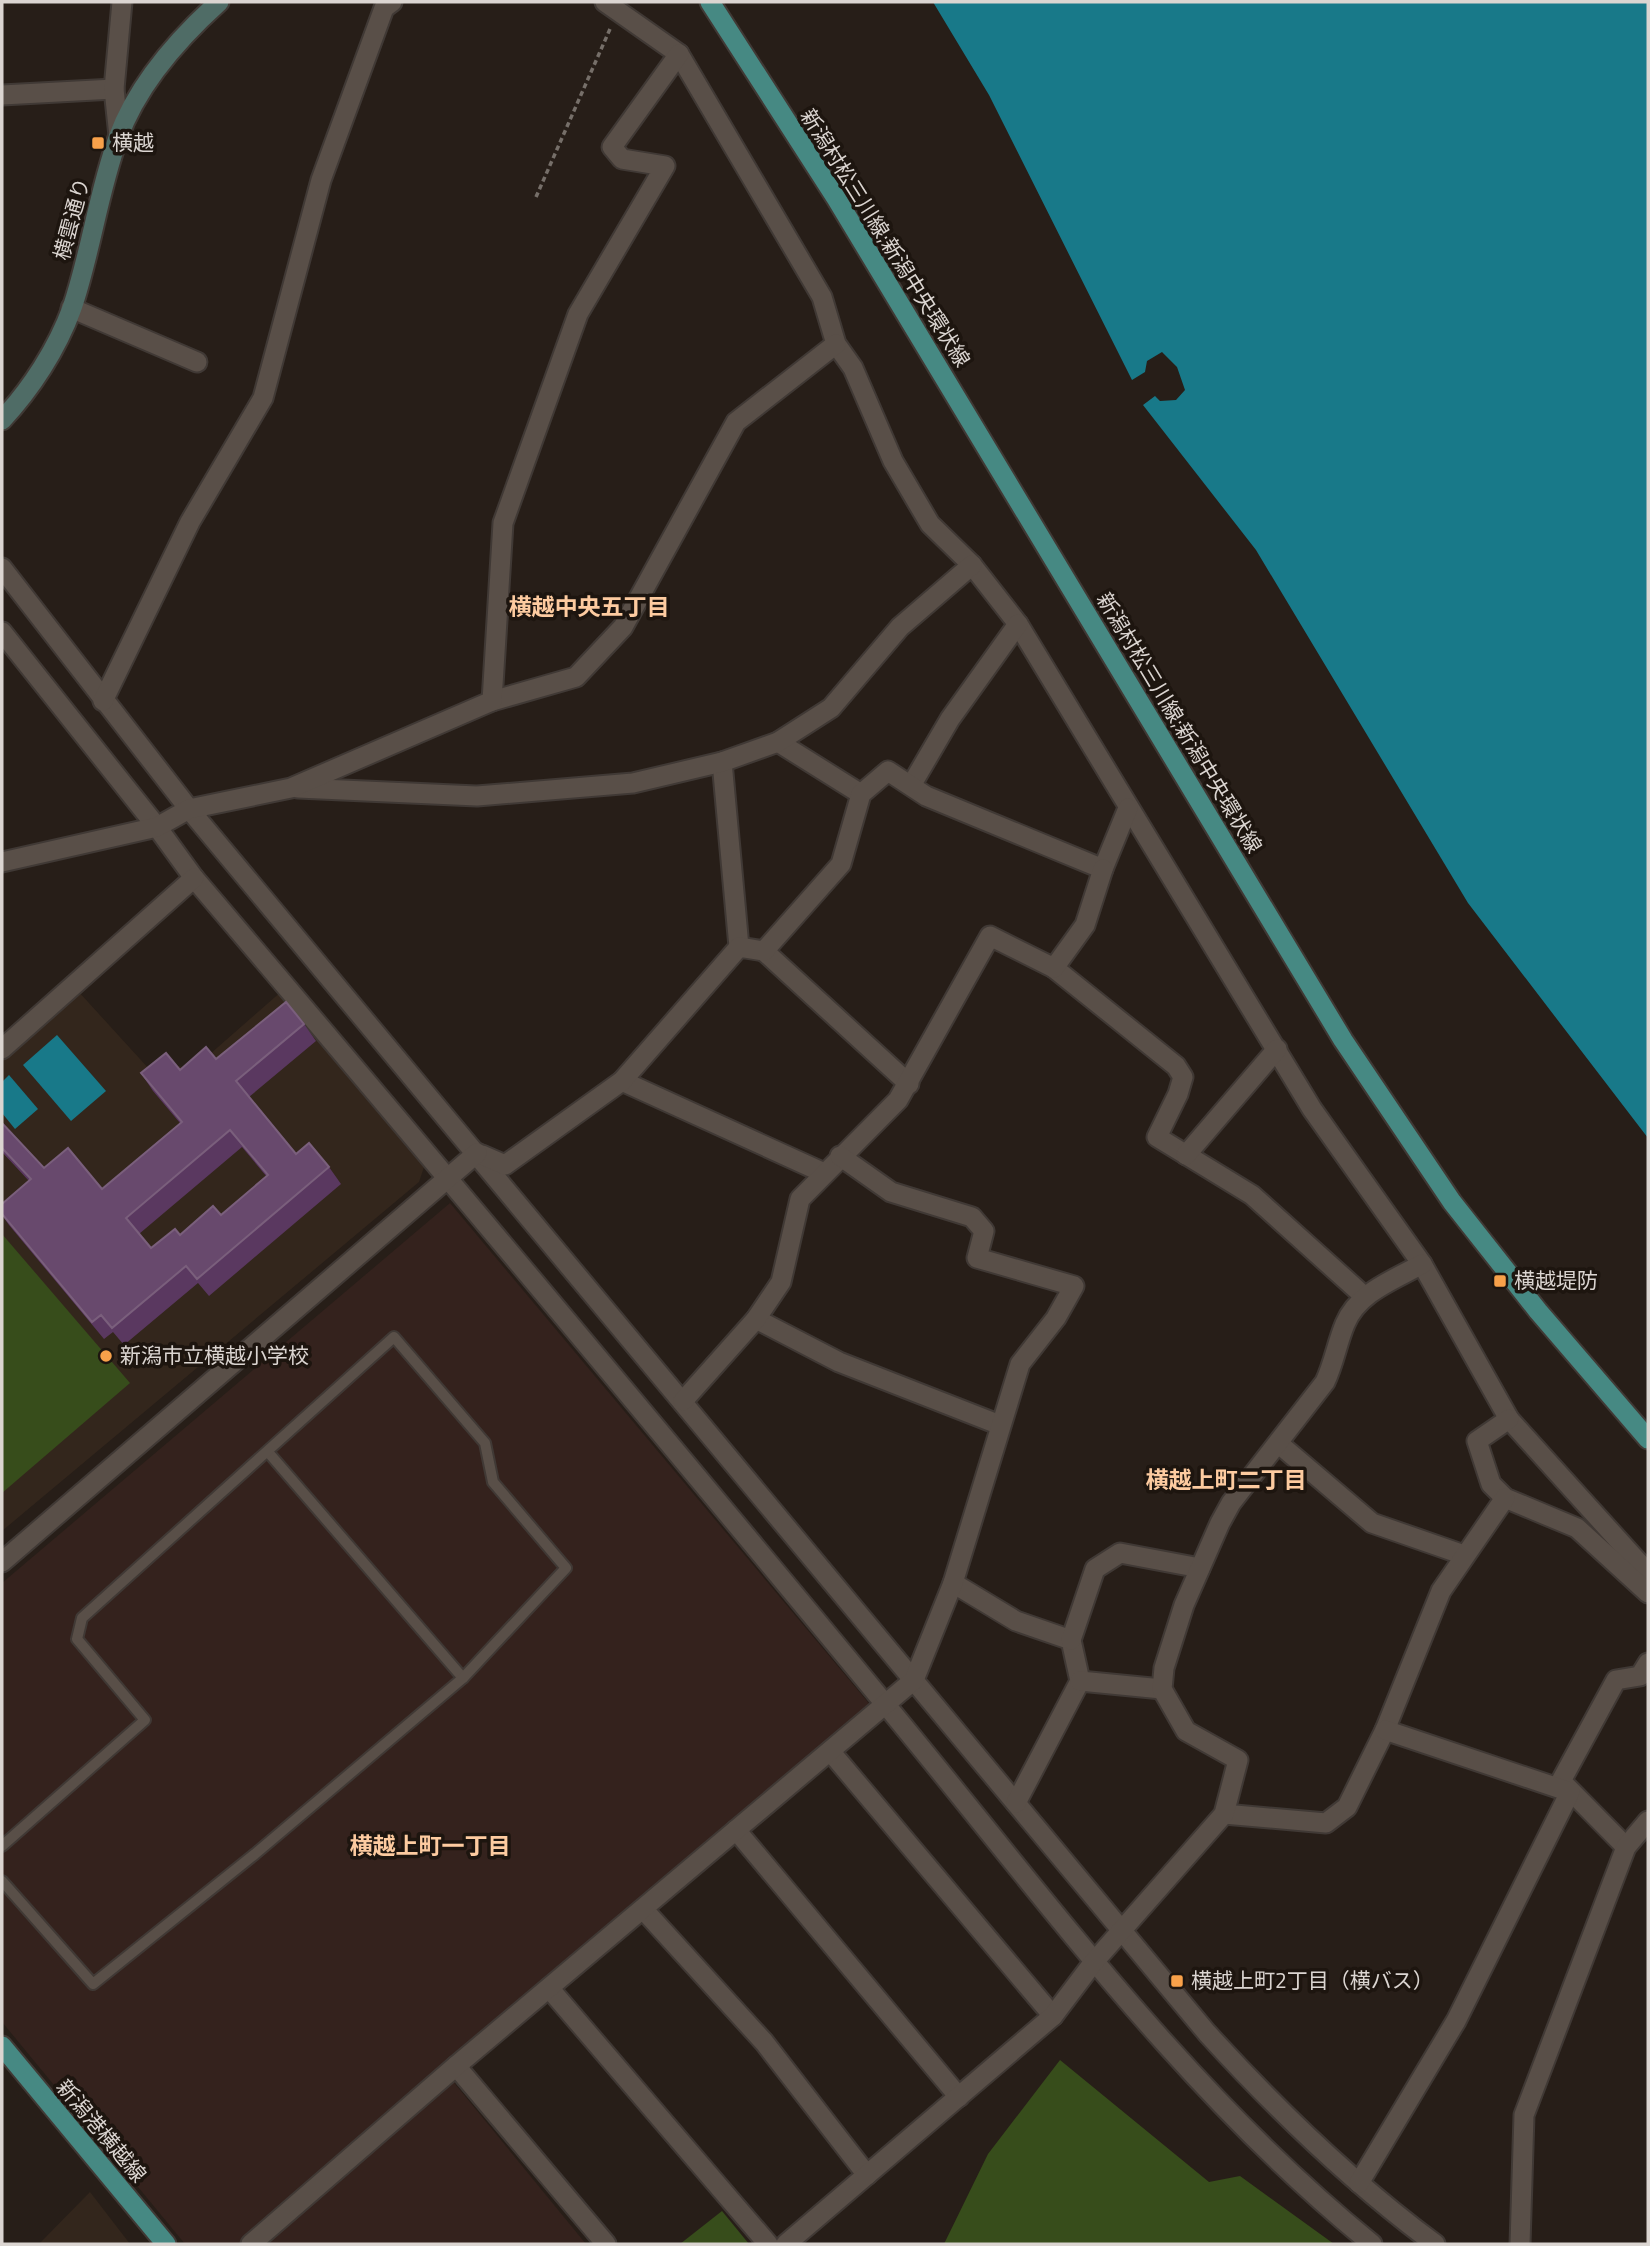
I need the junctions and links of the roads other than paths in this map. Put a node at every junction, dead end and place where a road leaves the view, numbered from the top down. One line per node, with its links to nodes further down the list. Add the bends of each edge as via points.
1 (122, 2): 7 (street)
2 (219, 2): 9 (main road, 横雲通り, via 168,56)
3 (392, 2): 18 (street, via 384,8 333,141 263,398 190,522)
4 (710, 2): 49 (main road, 新潟村松三川線;新潟中央環状線, via 843,209 1343,1040 1452,1202)
5 (611, 6): 6 (street)
6 (679, 54): 11 (street, via 822,297); 19 (street, via 612,147 622,159 665,166 578,314 503,523)
7 (114, 89): 8 (street); 9 (street)
8 (2, 95)
9 (119, 135): 10 (main road, 横雲通り)
10 (71, 308): 12 (street); 13 (main road, 横雲通り, via 53,348)
11 (836, 344): 14 (street, via 853,368 893,461 930,524); 19 (street, via 736,422 624,627 576,677)
12 (197, 362)
13 (2, 421)
14 (972, 565): 16 (street); 20 (street, via 900,627 831,708)
15 (2, 568): 18 (street)
16 (1018, 624): 22 (street, via 950,719); 25 (street)
17 (2, 632): 27 (street)
18 (103, 701): 26 (street)
19 (492, 701): 23 (street)
20 (778, 741): 21 (street); 24 (street)
21 (722, 762): 23 (street, via 633,783 477,796); 31 (street)
22 (912, 784): 24 (street, via 888,771); 29 (street, via 926,796)
23 (290, 788): 26 (street)
24 (861, 794): 32 (street, via 841,864)
25 (1128, 807): 29 (street); 35 (street)
26 (189, 809): 27 (street); 38 (street)
27 (157, 827): 28 (street); 30 (street)
28 (2, 862)
29 (1103, 869): 33 (street, via 1084,925)
30 (194, 878): 34 (street); 42 (street)
31 (739, 947): 32 (street); 36 (street)
32 (764, 951): 37 (street)
33 (1054, 968): 37 (street, via 990,936); 39 (street, via 1176,1066 1183,1077 1181,1086 1157,1137)
34 (2, 1049)
35 (1277, 1049): 39 (street); 43 (street, via 1312,1109)
36 (622, 1081): 38 (street, via 505,1165); 41 (street)
37 (909, 1084): 40 (street)
38 (477, 1153): 42 (street); 46 (street)
39 (1186, 1155): 44 (street, via 1252,1195)
40 (840, 1156): 41 (street); 48 (street, via 891,1192 972,1217 984,1231 977,1258 1074,1286 1020,1364)
41 (824, 1173): 45 (street, via 800,1199 781,1282)
42 (447, 1177): 54 (street); 65 (street)
43 (1422, 1264): 44 (street); 47 (street)
44 (1364, 1296): 50 (street, via 1344,1325 1325,1382)
45 (756, 1319): 46 (street); 48 (street, via 839,1362)
46 (683, 1401): 62 (street)
47 (1509, 1419): 52 (street, via 1477,1441 1491,1484); 56 (street)
48 (1000, 1425): 57 (street)
49 (1648, 1439)
50 (1278, 1443): 53 (street, via 1372,1523); 55 (street, via 1231,1503)
51 (268, 1452): 61 (lane); 61 (lane, via 394,1337 485,1443 493,1482 566,1568); 73 (lane, via 82,1618 77,1639 145,1720)
52 (1505, 1498): 53 (street); 58 (street, via 1577,1528)
53 (1464, 1555): 66 (street, via 1441,1591)
54 (2, 1562)
55 (1200, 1568): 59 (street, via 1120,1553 1094,1569); 64 (street, via 1164,1668)
56 (1648, 1573)
57 (953, 1583): 59 (street, via 1016,1621); 62 (street)
58 (1648, 1593)
59 (1071, 1640): 63 (street)
60 (1648, 1663): 68 (street, via 1640,1676 1616,1681 1560,1781)
61 (463, 1678): 75 (lane, via 93,1984)
62 (914, 1680): 65 (street); 69 (street)
63 (1080, 1681): 64 (street); 69 (street)
64 (1162, 1689): 70 (street, via 1186,1731 1238,1760)
65 (885, 1704): 67 (street); 78 (street)
66 (1385, 1730): 68 (street); 70 (street, via 1347,1807 1326,1823)
67 (830, 1751): 72 (street); 80 (street)
68 (1570, 1792): 74 (street); 85 (street, via 1456,2021)
69 (1016, 1803): 77 (street)
70 (1224, 1814): 77 (street)
71 (1648, 1821): 74 (street)
72 (736, 1830): 76 (street); 83 (street)
73 (2, 1846)
74 (1626, 1847): 93 (street, via 1524,2115)
75 (2, 1881)
76 (643, 1909): 79 (street); 84 (street, via 764,2042)
77 (1121, 1931): 78 (street); 85 (street, via 1266,2097)
78 (1093, 1963): 80 (street); 91 (street, via 1218,2102 1334,2214)
79 (549, 1988): 82 (street); 89 (street)
80 (1053, 2016): 83 (street)
81 (2, 2046): 86 (main road, 新潟港横越線)
82 (456, 2066): 87 (street); 88 (street)
83 (959, 2097): 84 (street)
84 (867, 2175): 90 (street)
85 (1359, 2183): 92 (street)
86 (166, 2244)
87 (251, 2244)
88 (606, 2244)
89 (768, 2244)
90 (786, 2244)
91 (1372, 2244)
92 (1435, 2244)
93 (1520, 2244)

